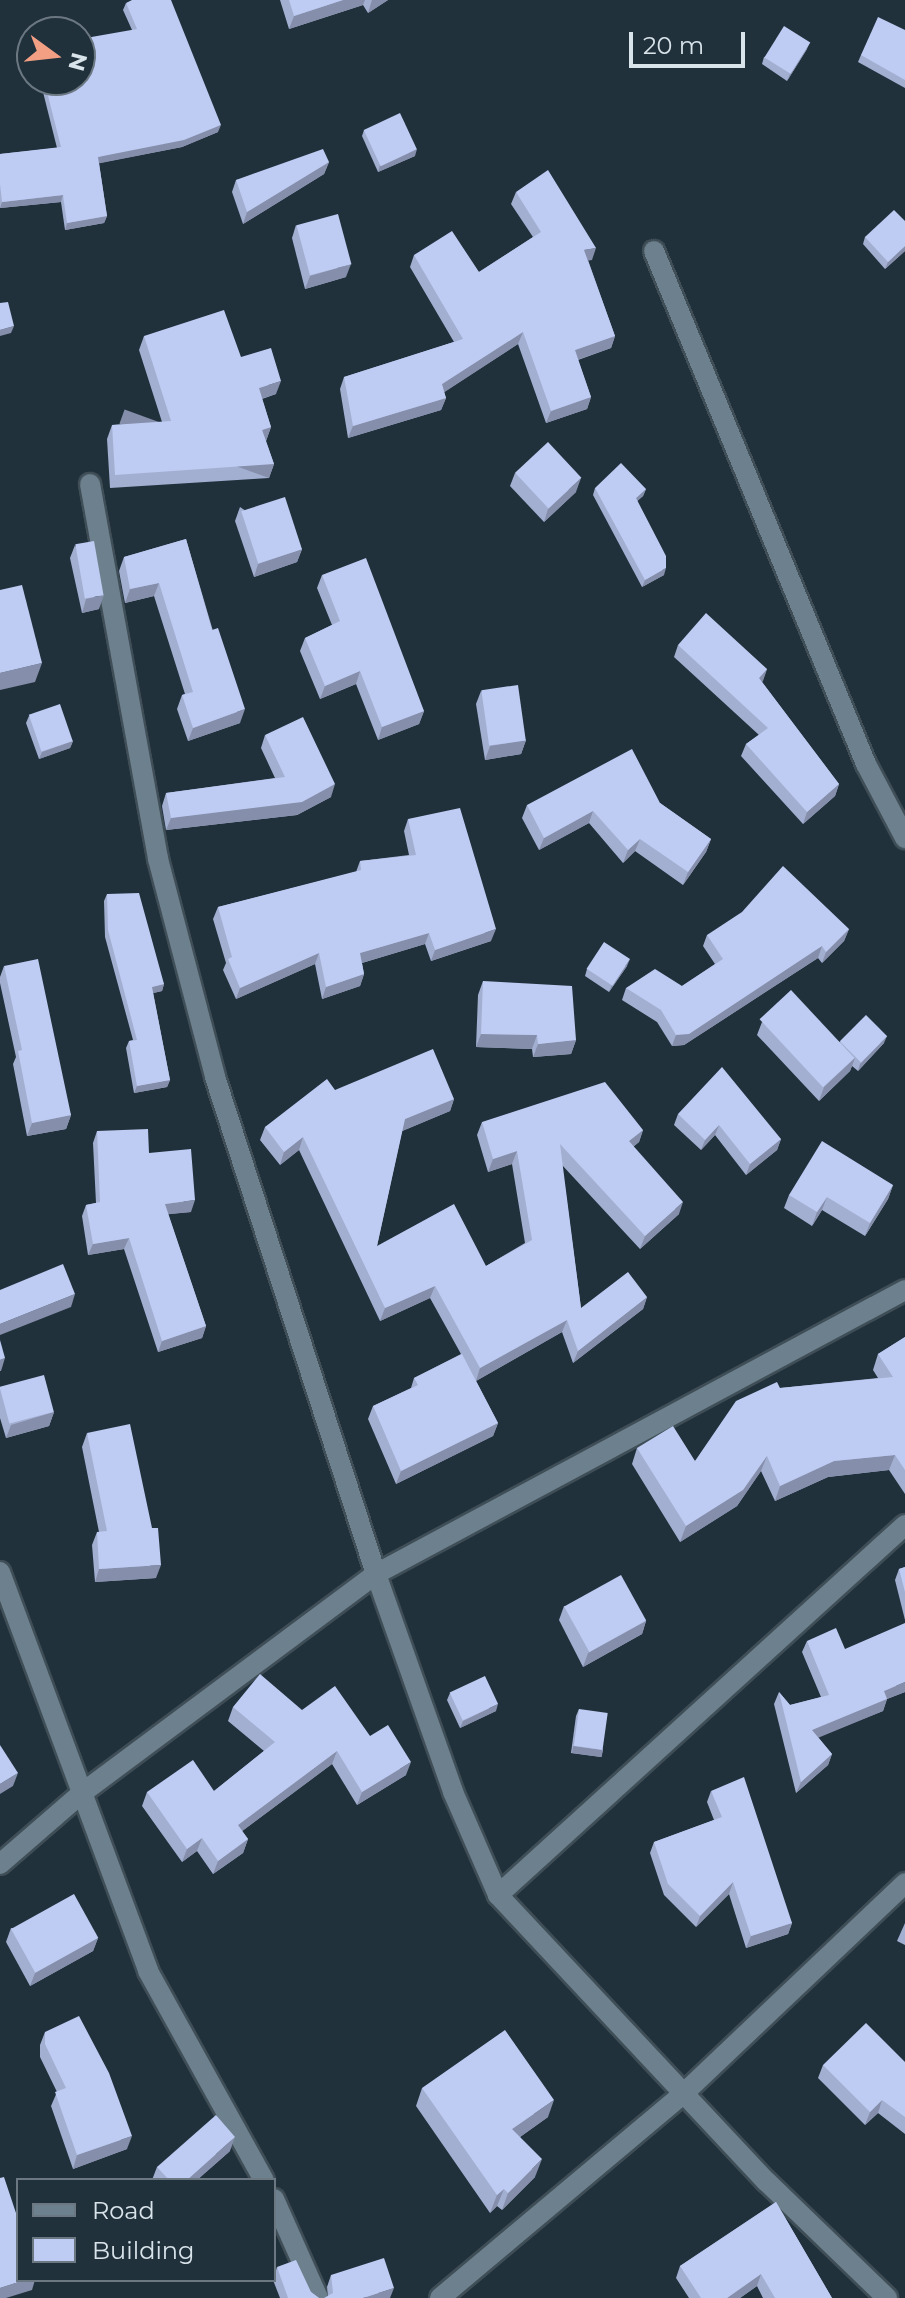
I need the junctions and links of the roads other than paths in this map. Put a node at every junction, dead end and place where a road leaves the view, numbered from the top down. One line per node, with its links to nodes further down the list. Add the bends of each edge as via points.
1 (654, 251): 3 (street, via 866,764)
2 (90, 484): 7 (street, via 166,889 215,1077)
3 (905, 838)
4 (905, 1290): 7 (street)
5 (905, 1525): 11 (street)
6 (0, 1572): 8 (street)
7 (376, 1574): 8 (street); 11 (street, via 453,1792)
8 (82, 1793): 9 (street); 13 (street, via 148,1971)
9 (0, 1864)
10 (905, 1883): 12 (street)
11 (498, 1895): 12 (street)
12 (684, 2093): 16 (street); 17 (street)
13 (263, 2178)
14 (276, 2204): 15 (street)
15 (318, 2298)
16 (440, 2298)
17 (887, 2298)

